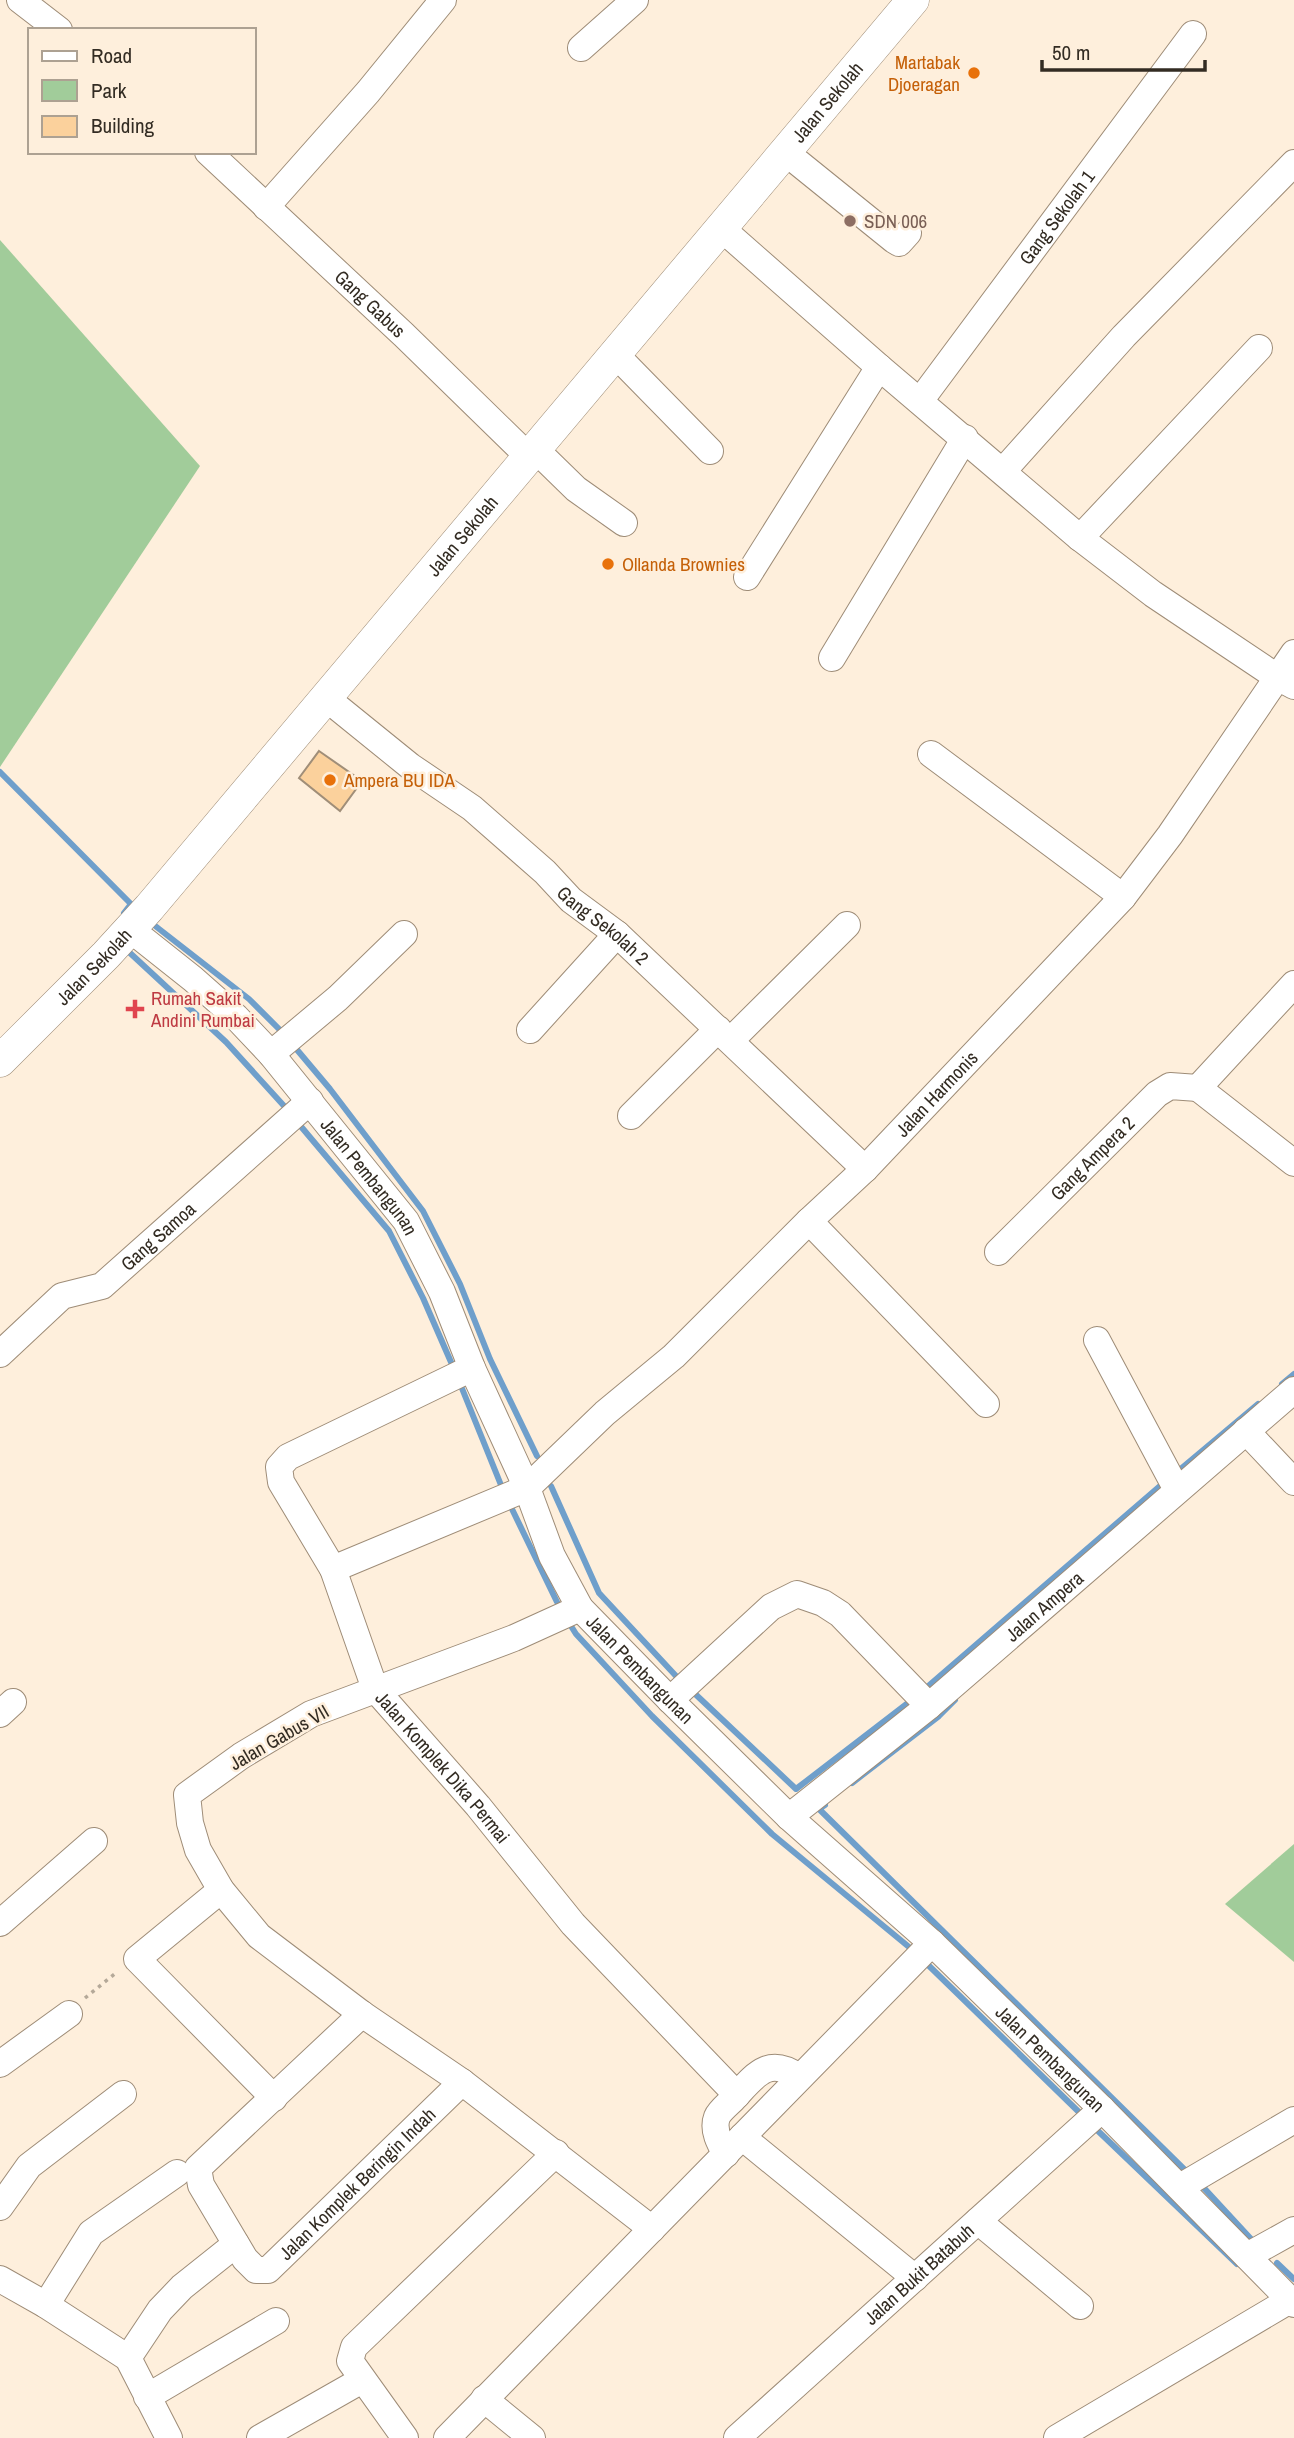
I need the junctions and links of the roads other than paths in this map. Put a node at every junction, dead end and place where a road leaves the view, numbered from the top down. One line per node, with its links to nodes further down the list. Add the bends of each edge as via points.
1 (20, 0): 5 (street)
2 (443, 0): 11 (street)
3 (635, 0): 7 (street)
4 (913, 0): 8 (street, Jalan Sekolah)
5 (56, 28)
6 (1193, 34): 17 (street, Gang Sekolah 1)
7 (581, 48)
8 (785, 152): 12 (street, Jalan Sekolah); 13 (street, via 894,240 899,243)
9 (210, 154): 11 (street, Gang Gabus)
10 (1294, 163): 21 (street, via 1132,327)
11 (266, 207): 20 (street, Gang Gabus)
12 (722, 228): 15 (street, Jalan Sekolah); 16 (street)
13 (908, 233)
14 (1259, 348): 23 (street)
15 (615, 354): 19 (street); 20 (street, Jalan Sekolah)
16 (879, 367): 17 (street); 24 (street)
17 (920, 401): 18 (street)
18 (965, 438): 21 (street); 26 (street)
19 (710, 451)
20 (532, 453): 22 (street, Gang Gabus); 28 (street, Jalan Sekolah)
21 (1003, 471): 23 (street)
22 (624, 523)
23 (1080, 538): 27 (street, via 1153,594)
24 (747, 577)
25 (1294, 653): 27 (street, Jalan Harmonis)
26 (832, 658)
27 (1285, 681): 30 (street, Jalan Harmonis)
28 (326, 698): 32 (street, Jalan Sekolah); 34 (street, Gang Sekolah 2, via 410,766 472,808 571,900)
29 (931, 754): 30 (street)
30 (1123, 897): 44 (street, Jalan Harmonis)
31 (848, 925): 37 (street)
32 (130, 929): 38 (street, Jalan Pembangunan, via 236,1017); 39 (street, Jalan Sekolah)
33 (404, 934): 38 (street)
34 (617, 934): 36 (street); 37 (street, Gang Sekolah 2)
35 (1294, 984): 40 (street)
36 (530, 1030)
37 (724, 1035): 42 (street); 44 (street, Gang Sekolah 2)
38 (271, 1054): 41 (street, Jalan Pembangunan)
39 (0, 1061)
40 (1198, 1088): 43 (street); 46 (street, Gang Ampera 2, via 1170,1086 1157,1094)
41 (310, 1101): 48 (street, Gang Samoa, via 102,1286 62,1296); 49 (street, Jalan Pembangunan, via 406,1221 442,1292)
42 (631, 1116)
43 (1294, 1163)
44 (865, 1169): 45 (street, Jalan Harmonis)
45 (809, 1221): 51 (street); 54 (street, Jalan Harmonis, via 674,1356 605,1413)
46 (998, 1252)
47 (1097, 1340): 55 (street)
48 (0, 1354)
49 (472, 1368): 54 (street, Jalan Pembangunan); 56 (street, Jalan Komplek Dika Permai, via 288,1457 279,1467 281,1482)
50 (1294, 1390): 52 (street, Jalan Ampera)
51 (986, 1404)
52 (1246, 1431): 53 (street); 55 (street, Jalan Ampera)
53 (1294, 1482)
54 (527, 1488): 56 (street); 57 (street, Jalan Pembangunan, via 552,1556)
55 (1177, 1490): 60 (street, Jalan Ampera)
56 (333, 1569): 58 (street, Jalan Komplek Dika Permai)
57 (580, 1608): 58 (street, Jalan Gabus VII); 59 (street, Jalan Pembangunan)
58 (375, 1689): 63 (street, Jalan Gabus VII, via 311,1714 187,1794 198,1850); 72 (street, Jalan Komplek Dika Permai, via 573,1923)
59 (670, 1700): 60 (street, via 771,1607 797,1594 840,1614); 61 (street, Jalan Pembangunan)
60 (929, 1706): 61 (street, Jalan Ampera)
61 (789, 1817): 65 (street, Jalan Pembangunan)
62 (94, 1841): 64 (street)
63 (220, 1890): 67 (street, via 260,1936); 73 (street, via 137,1959)
64 (0, 1923)
65 (932, 1943): 69 (street); 74 (street, Jalan Pembangunan)
66 (69, 2014): 68 (street)
67 (362, 2014): 70 (street); 73 (street, Jalan Komplek Beringin Indah)
68 (0, 2064)
69 (799, 2077): 72 (street, via 774,2067 757,2073); 76 (street)
70 (462, 2082): 77 (street); 84 (street, Jalan Komplek Beringin Indah, via 268,2270 256,2270)
71 (123, 2094): 80 (street, via 29,2166)
72 (737, 2095): 76 (street, via 717,2117 716,2129)
73 (274, 2098): 84 (street, Jalan Komplek Beringin Indah, via 198,2168 201,2185)
74 (1102, 2109): 79 (street, Jalan Pembangunan); 81 (street, Jalan Bukit Batabuh)
75 (1294, 2120): 79 (street)
76 (734, 2146): 82 (street); 86 (street)
77 (556, 2153): 82 (street); 93 (street, via 354,2347 350,2361)
78 (177, 2173): 89 (street, via 91,2233)
79 (1180, 2187): 85 (street, Jalan Pembangunan)
80 (0, 2207)
81 (978, 2221): 86 (street, Jalan Bukit Batabuh); 90 (street)
82 (652, 2229): 95 (street)
83 (1294, 2230): 85 (street)
84 (236, 2244): 92 (street, via 160,2310)
85 (1247, 2256): 88 (street, Jalan Pembangunan)
86 (915, 2278): 101 (street, Jalan Bukit Batabuh)
87 (0, 2279): 89 (street)
88 (1286, 2304): 102 (street)
89 (46, 2305): 92 (street)
90 (1080, 2306)
91 (276, 2321): 94 (street)
92 (128, 2358): 94 (street)
93 (362, 2380): 97 (street); 98 (street)
94 (147, 2397): 96 (street)
95 (484, 2399): 99 (street); 100 (street)
96 (169, 2438)
97 (260, 2438)
98 (405, 2438)
99 (447, 2438)
100 (532, 2438)
101 (737, 2438)
102 (1057, 2438)

